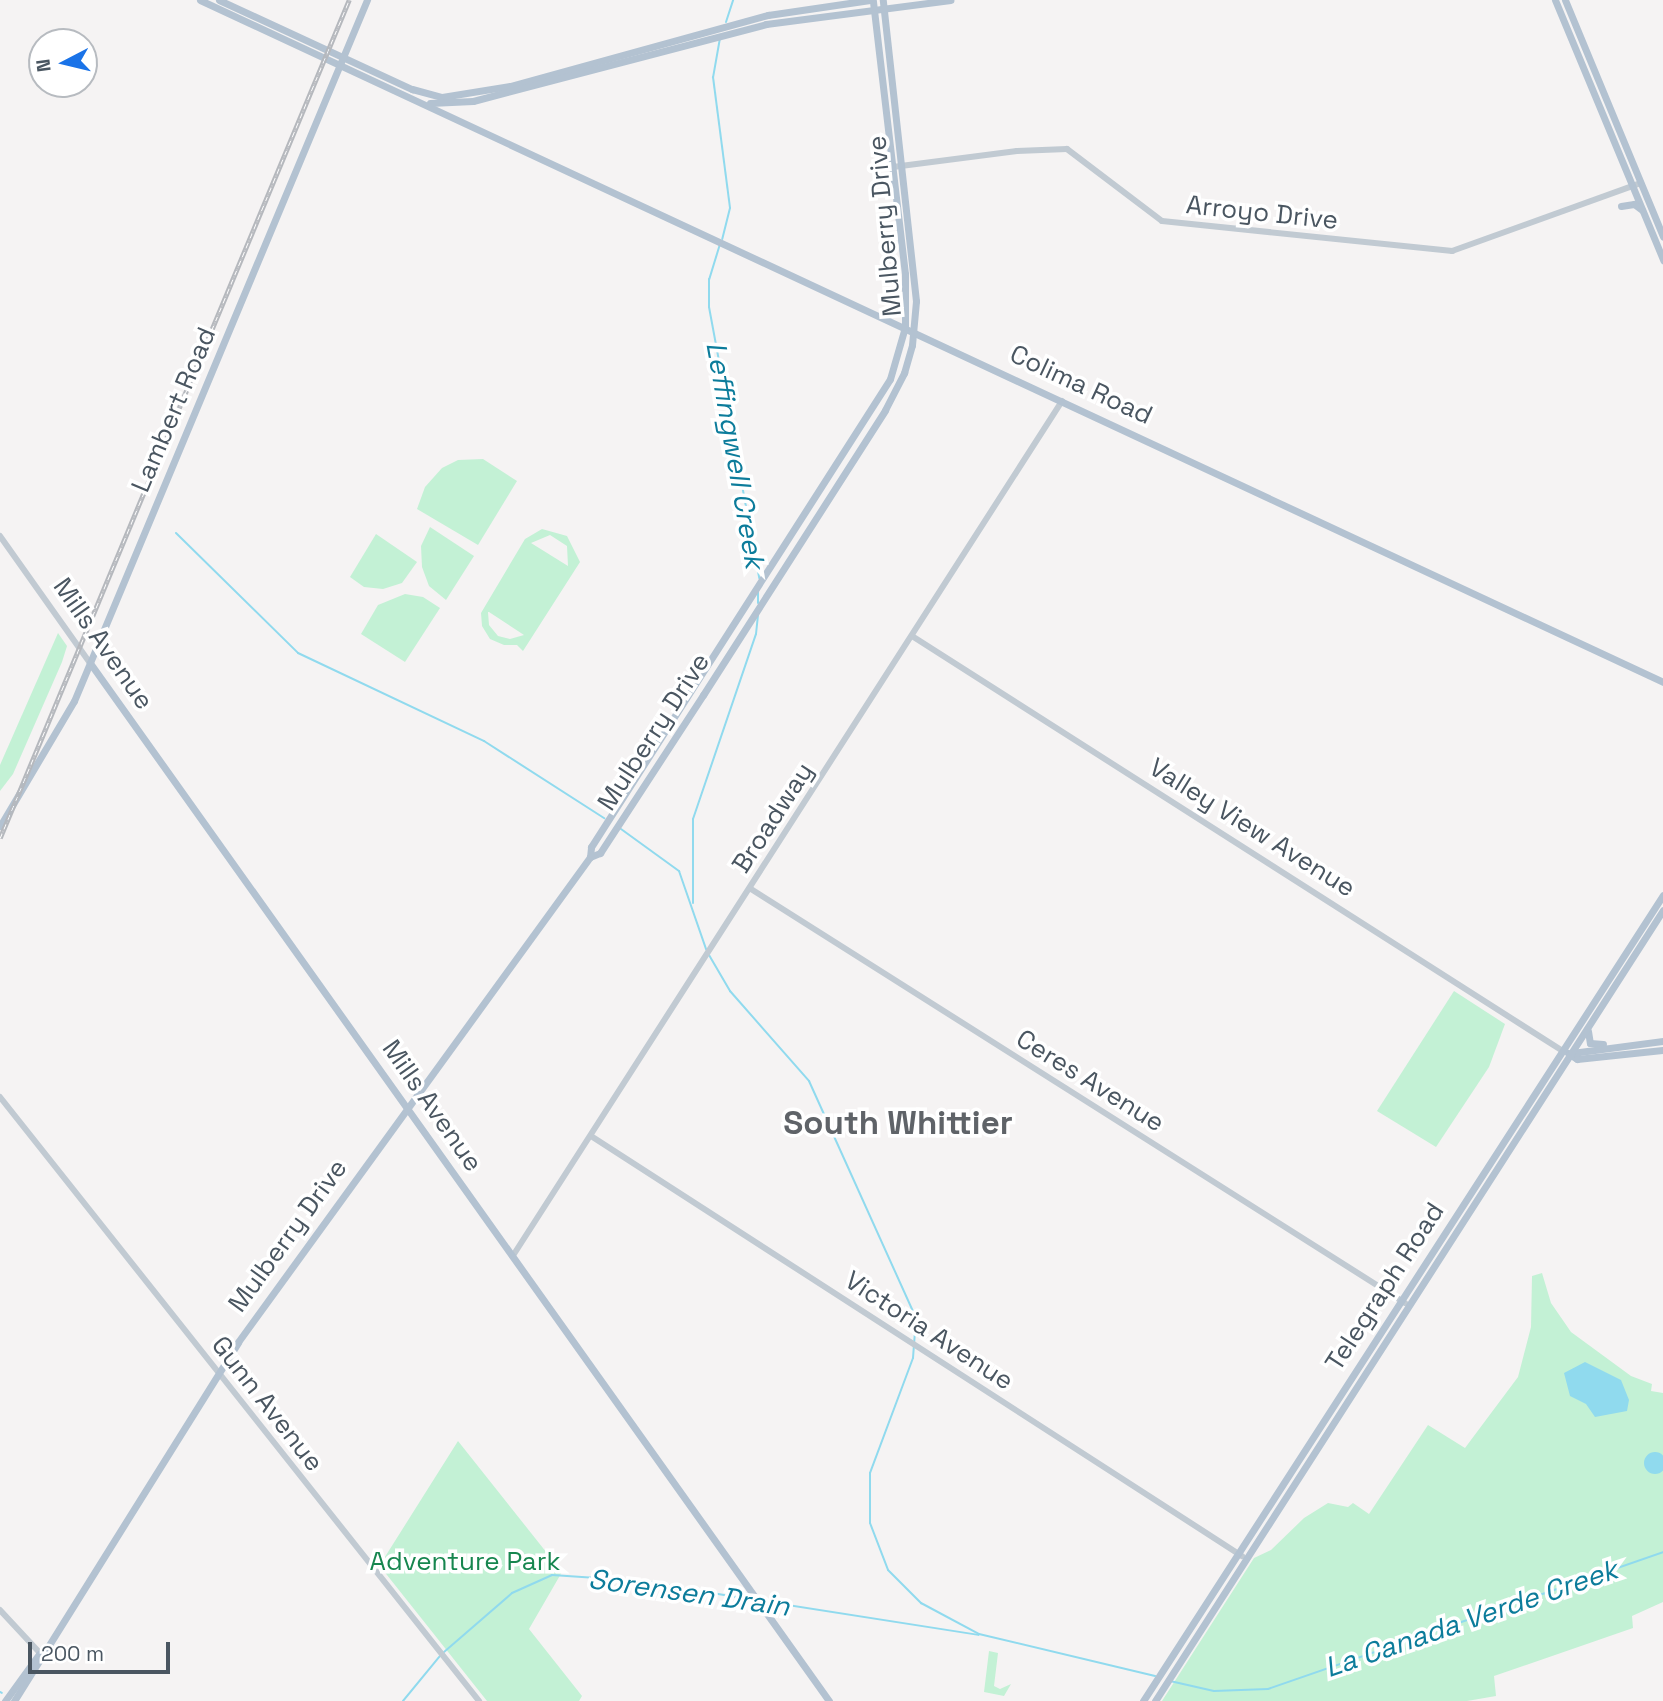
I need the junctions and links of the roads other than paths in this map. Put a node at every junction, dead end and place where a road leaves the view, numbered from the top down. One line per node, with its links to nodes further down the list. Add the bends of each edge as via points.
1 (200, 0): 9 (main road)
2 (219, 0): 9 (main road)
3 (367, 0): 10 (main road, Lambert Road)
4 (950, 0): 8 (main road)
5 (1555, 0): 16 (main road)
6 (1565, 0): 16 (main road)
7 (872, 3): 8 (main road); 13 (main road, via 723,31); 15 (main road, Mulberry Drive)
8 (884, 4): 15 (main road, Mulberry Drive)
9 (250, 19): 10 (main road); 11 (main road)
10 (344, 56): 11 (main road, Lambert Road); 12 (main road)
11 (340, 66): 12 (main road); 26 (main road, Lambert Road)
12 (428, 99): 13 (main road); 14 (main road, Colima Road)
13 (460, 100): 14 (main road, via 465,116)
14 (480, 128): 21 (main road, Colima Road)
15 (897, 166): 16 (street, Arroyo Drive, via 1067,149 1162,221 1452,251); 21 (main road, Mulberry Drive); 22 (main road, Mulberry Drive, via 916,301)
16 (1637, 185): 18 (main road); 19 (main road)
17 (1621, 206): 18 (main road, via 1634,204)
18 (1642, 210): 20 (main road)
19 (1663, 237)
20 (1663, 260)
21 (905, 327): 22 (main road, Colima Road); 27 (main road, Mulberry Drive, via 878,403)
22 (914, 332): 23 (main road, Colima Road); 29 (main road, Mulberry Drive, via 904,373 890,401)
23 (1062, 401): 25 (street, Broadway); 28 (main road, Colima Road)
24 (0, 536): 26 (street, Mills Avenue)
25 (912, 636): 32 (street, Broadway); 38 (street, Valley View Avenue)
26 (90, 663): 30 (main road, Lambert Road, via 56,738); 42 (main road, Mills Avenue)
27 (709, 665): 29 (main road, via 711,675); 31 (main road, Mulberry Drive, via 608,821)
28 (1663, 682)
29 (695, 708): 31 (main road, Mulberry Drive, via 600,853)
30 (0, 826)
31 (590, 857): 42 (main road, Mulberry Drive)
32 (751, 889): 43 (street, Broadway); 45 (street, Ceres Avenue)
33 (1663, 895): 38 (main road, Telegraph Road)
34 (1663, 910): 35 (main road, Telegraph Road)
35 (1591, 1024): 37 (main road, via 1590,1043); 40 (main road, Telegraph Road)
36 (1663, 1041): 37 (main road)
37 (1616, 1046): 40 (main road)
38 (1561, 1050): 40 (main road, Valley View Avenue); 45 (main road, Telegraph Road)
39 (1663, 1050): 40 (main road, Valley View Avenue, via 1577,1059)
40 (1571, 1054): 45 (main road, Telegraph Road)
41 (0, 1097): 46 (street, Gunn Avenue)
42 (407, 1108): 44 (main road, Mills Avenue); 46 (main road, Mulberry Drive)
43 (591, 1136): 44 (street, Broadway); 47 (street, Victoria Avenue)
44 (514, 1254): 55 (main road, Mills Avenue)
45 (1406, 1303): 47 (main road, Telegraph Road); 48 (main road, Telegraph Road)
46 (217, 1373): 50 (main road, Mulberry Drive); 54 (street, Gunn Avenue)
47 (1238, 1553): 48 (street, Victoria Avenue); 56 (main road, Telegraph Road)
48 (1246, 1558): 51 (main road, Telegraph Road)
49 (0, 1610): 50 (street)
50 (40, 1653): 52 (main road, Mulberry Drive); 53 (main road, Mulberry Drive)
51 (1157, 1698)
52 (5, 1701)
53 (14, 1701)
54 (479, 1701)
55 (829, 1701)
56 (1143, 1701)

